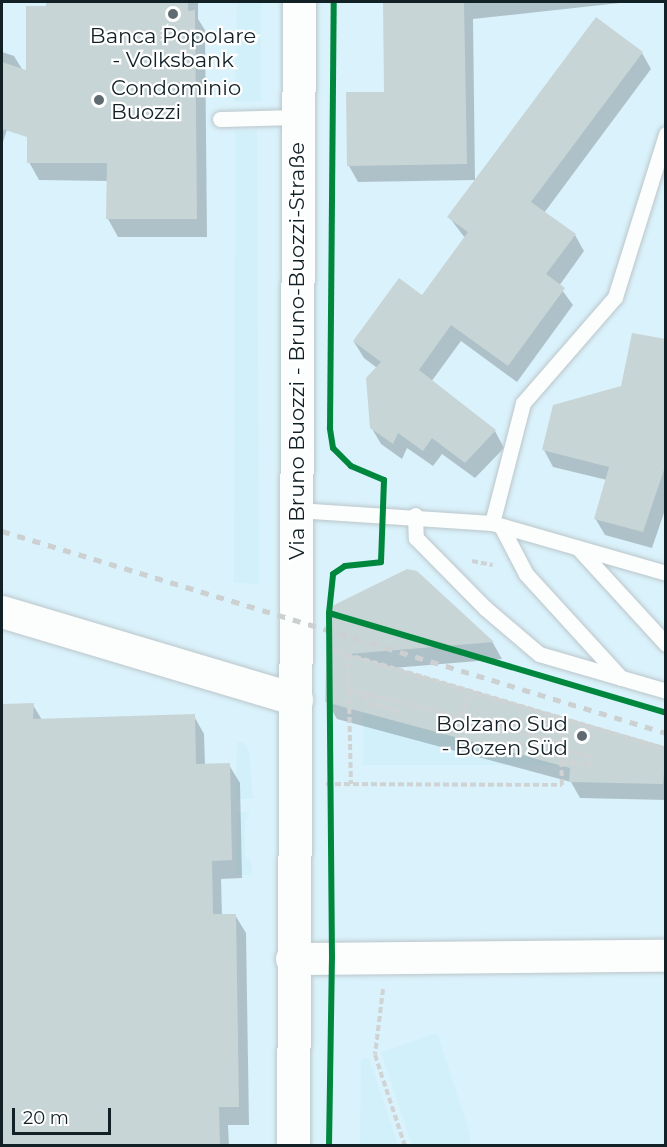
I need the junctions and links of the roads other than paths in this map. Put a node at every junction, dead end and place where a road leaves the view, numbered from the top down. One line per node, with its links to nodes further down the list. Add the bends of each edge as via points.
1 (299, 2): 2 (main road, Via Bruno Buozzi - Bruno-Buozzi-Straße)
2 (298, 117): 3 (lane); 5 (main road, Via Bruno Buozzi - Bruno-Buozzi-Straße)
3 (220, 119)
4 (666, 134): 7 (lane, via 615,297 523,403)
5 (297, 510): 6 (lane); 14 (main road, Via Bruno Buozzi - Bruno-Buozzi-Straße)
6 (415, 515): 7 (lane); 12 (lane, via 417,538 539,654)
7 (496, 524): 8 (lane); 12 (lane, via 526,574)
8 (578, 548): 9 (lane); 11 (lane)
9 (666, 573)
10 (2, 612): 14 (street)
11 (666, 644)
12 (622, 678): 13 (lane)
13 (666, 691)
14 (297, 700): 16 (main road, Via Bruno Buozzi - Bruno-Buozzi-Straße)
15 (666, 956): 16 (street)
16 (292, 959): 17 (main road, Via Bruno Buozzi - Bruno-Buozzi-Straße)
17 (293, 1146)

